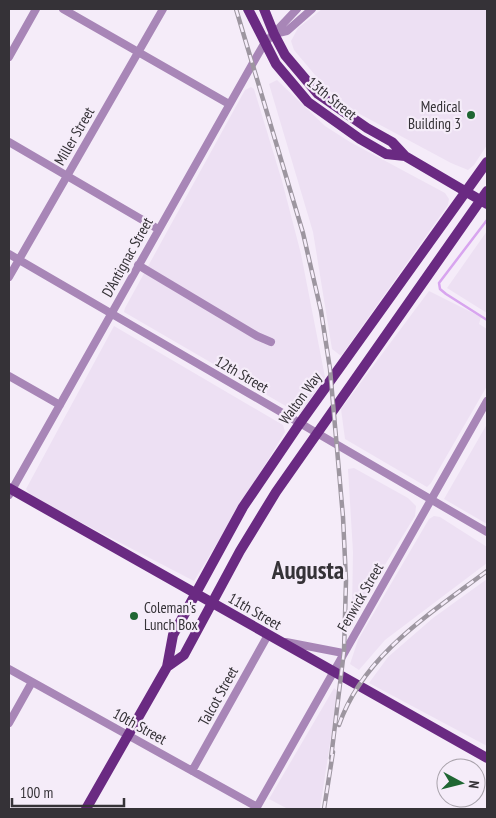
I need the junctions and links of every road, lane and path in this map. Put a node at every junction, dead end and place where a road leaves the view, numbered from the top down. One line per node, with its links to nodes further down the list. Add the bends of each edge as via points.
1 (36, 9): 11 (street)
2 (63, 9): 10 (street)
3 (162, 9): 10 (street, Miller Street)
4 (248, 9): 9 (main road, 13th Street)
5 (264, 9): 8 (main road, 13th Street)
6 (297, 9): 8 (street, D'Antignac Street)
7 (312, 9): 8 (street, D'Antignac Street, via 287,31)
8 (274, 34): 9 (street, D'Antignac Street); 14 (main road, 13th Street, via 285,55 318,94 392,142)
9 (264, 44): 12 (street, D'Antignac Street); 14 (main road, 13th Street, via 276,64 308,102 373,147 386,154)
10 (138, 52): 12 (street); 16 (street, Miller Street)
11 (9, 57)
12 (229, 104): 19 (street, D'Antignac Street)
13 (9, 142): 16 (street)
14 (405, 156): 17 (main road, 13th Street)
15 (487, 162): 17 (main road, Walton Way)
16 (67, 176): 19 (street); 21 (street, Miller Street)
17 (468, 191): 18 (main road, 13th Street); 29 (main road, Walton Way)
18 (485, 198): 30 (main road, Walton Way)
19 (158, 229): 22 (street, D'Antignac Street)
20 (9, 254): 21 (street, 12th Street)
21 (19, 260): 23 (street, Miller Street); 24 (street, 12th Street)
22 (138, 265): 24 (street, D'Antignac Street); 25 (street)
23 (9, 277)
24 (111, 313): 28 (street, D'Antignac Street); 29 (street, 12th Street)
25 (271, 342)
26 (9, 376): 28 (street)
27 (487, 401): 32 (street, Fenwick Street)
28 (60, 405): 31 (street, D'Antignac Street)
29 (300, 423): 30 (street, 12th Street); 34 (main road, Walton Way, via 243,508)
30 (317, 433): 32 (street, 12th Street); 35 (main road, Walton Way, via 252,530)
31 (10, 491): 34 (main road, 11th Street)
32 (431, 499): 33 (street, 12th Street); 37 (street, Fenwick Street)
33 (487, 532)
34 (195, 594): 35 (main road, 11th Street); 38 (main road, Walton Way, via 173,635)
35 (212, 604): 36 (main road, 11th Street); 38 (main road, Walton Way, via 184,655)
36 (272, 638): 37 (street); 40 (main road, 11th Street); 45 (street, Talcot Street)
37 (344, 653): 40 (street, Fenwick Street)
38 (167, 667): 43 (main road, Walton Way)
39 (9, 669): 41 (street, 10th Street)
40 (333, 672): 44 (main road, 11th Street); 46 (street, Fenwick Street)
41 (32, 682): 42 (street); 43 (street, 10th Street)
42 (9, 723)
43 (128, 735): 45 (street, 10th Street); 47 (main road, Walton Way)
44 (487, 758)
45 (192, 771): 46 (street, 10th Street)
46 (257, 807)
47 (86, 809)

